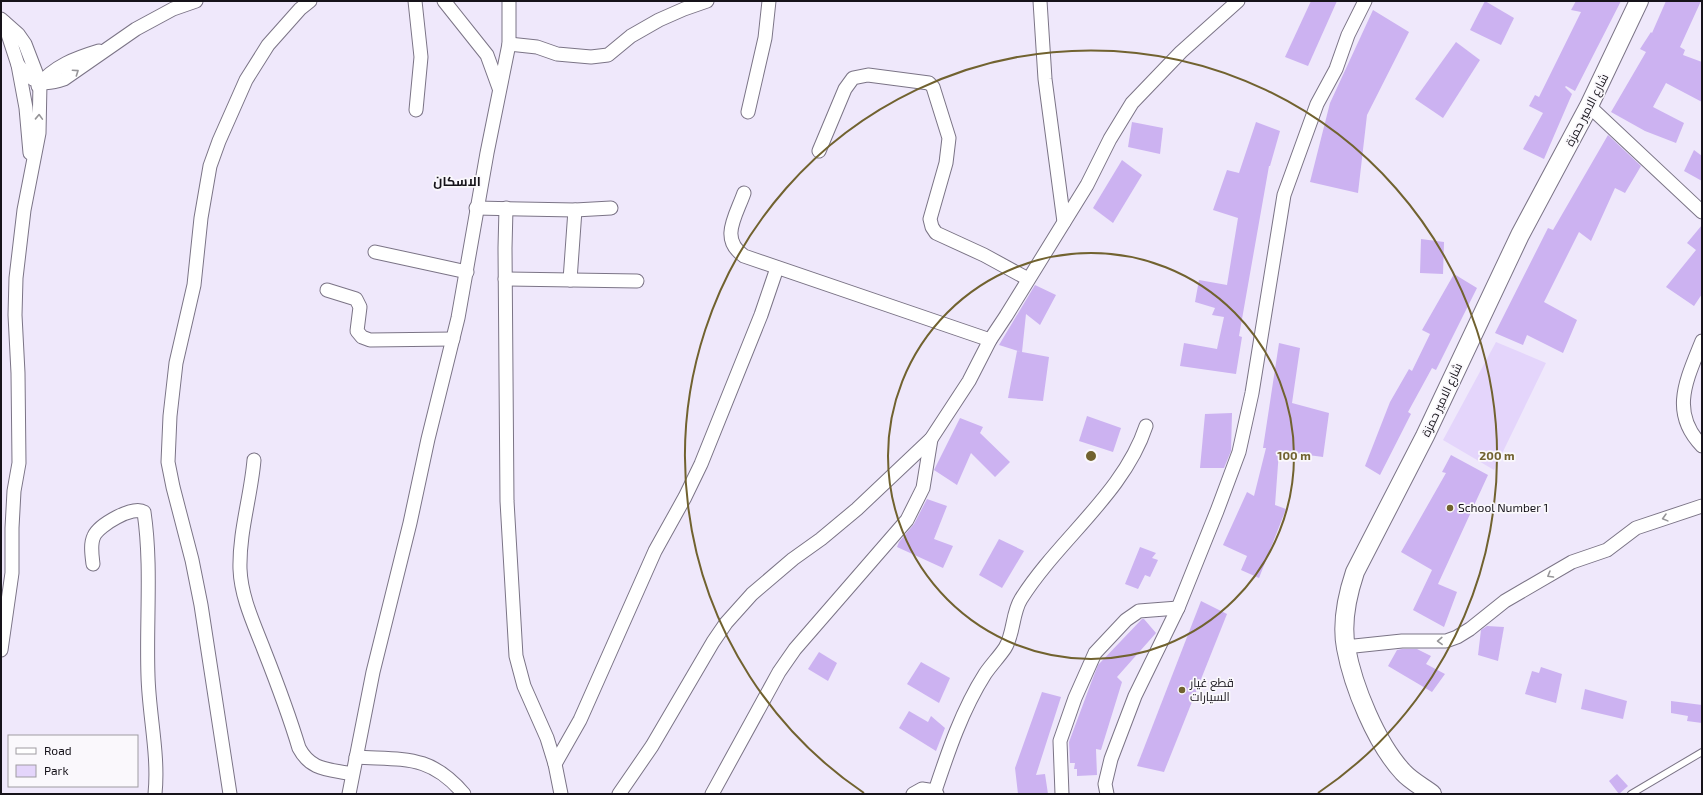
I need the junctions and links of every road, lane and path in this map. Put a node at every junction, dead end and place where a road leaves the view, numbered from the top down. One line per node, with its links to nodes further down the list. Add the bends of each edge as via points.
1 (196, 1): 15 (street, via 155,18 64,79)
2 (310, 1): 56 (street, via 268,44 246,80 210,166 194,285 176,363 170,416 168,462 199,597)
3 (415, 1): 19 (street, via 421,57)
4 (444, 1): 16 (street, via 487,55)
5 (509, 1): 13 (street)
6 (707, 1): 13 (street, via 659,20 632,36 608,55 591,57 557,54 537,47)
7 (769, 1): 20 (street, via 765,38)
8 (1040, 1): 29 (street, via 1046,86)
9 (1238, 1): 29 (street, via 1181,52 1132,103)
10 (1365, 1): 47 (street, via 1348,35 1336,69 1317,104 1284,195 1252,394 1239,452)
11 (1639, 1): 17 (main road, شارع الامير حمزة)
12 (2, 21): 14 (street); 15 (street, via 18,34 25,44)
13 (509, 44): 16 (street)
14 (18, 65): 15 (street, via 29,77); 18 (street)
15 (40, 83): 18 (street); 22 (street, one-way to 15, via 39,133)
16 (499, 89): 24 (street)
17 (1590, 106): 28 (street); 48 (main road, شارع الامير حمزة, via 1520,235 1425,436 1356,572 1346,606)
18 (26, 108): 22 (street)
19 (416, 110)
20 (748, 112)
21 (819, 151): 34 (street, via 845,89 853,78 868,75 929,83 933,87 949,138 946,163 930,219 932,227 936,233)
22 (30, 169): 49 (street, via 16,278 18,463 14,491 12,573)
23 (744, 193): 31 (street, via 730,231 730,239 735,250 744,256)
24 (476, 208): 25 (street); 32 (street)
25 (506, 208): 27 (street); 33 (street)
26 (611, 208): 27 (street)
27 (575, 210): 35 (street)
28 (1702, 212)
29 (1064, 222): 34 (street)
30 (375, 252): 32 (street)
31 (777, 268): 39 (street); 52 (street, via 761,315 701,464 651,558 580,720)
32 (467, 272): 38 (street)
33 (505, 279): 35 (street); 52 (street, via 507,500 516,656 524,686 547,738)
34 (1028, 279): 39 (street)
35 (570, 280): 36 (street)
36 (637, 281)
37 (327, 290): 38 (street, via 356,299 360,307 357,331 362,337 370,340)
38 (453, 339): 51 (street, via 362,718)
39 (990, 340): 42 (street, via 969,381)
40 (1702, 341): 43 (street, via 1683,400 1683,415 1688,428)
41 (1146, 426): 54 (street, via 1139,447 1126,466 1048,561 1020,600 1006,647 984,675 952,741)
42 (931, 439): 60 (street, via 857,509 752,594 726,623 652,746); 61 (street, via 923,488 907,520 795,649 779,672)
43 (1702, 446)
44 (254, 460): 53 (street, via 240,568 249,612 304,758 316,766)
45 (1702, 506): 48 (street, one-way to 48, via 1636,528 1607,550 1572,562 1504,601 1457,637 1446,641 1402,641)
46 (93, 564): 55 (street, via 92,542 97,531 127,512 138,509 144,512 148,676 156,783)
47 (1178, 608): 63 (street, via 1139,611 1126,620 1095,653 1060,741); 64 (street, via 1135,696 1111,759 1105,784)
48 (1345, 647): 65 (main road, شارع الامير حمزة, via 1357,685 1378,737 1389,756 1404,773)
49 (1, 650)
50 (1702, 752): 66 (lane)
51 (356, 757): 53 (street); 58 (street, via 406,760 427,765 444,774)
52 (555, 764): 59 (street)
53 (352, 774): 57 (street)
54 (936, 793): 62 (street, via 922,789)
55 (154, 794)
56 (230, 794)
57 (349, 794)
58 (464, 794)
59 (561, 794)
60 (619, 794)
61 (712, 794)
62 (913, 794)
63 (1062, 794)
64 (1107, 794)
65 (1432, 794)
66 (1631, 794)

